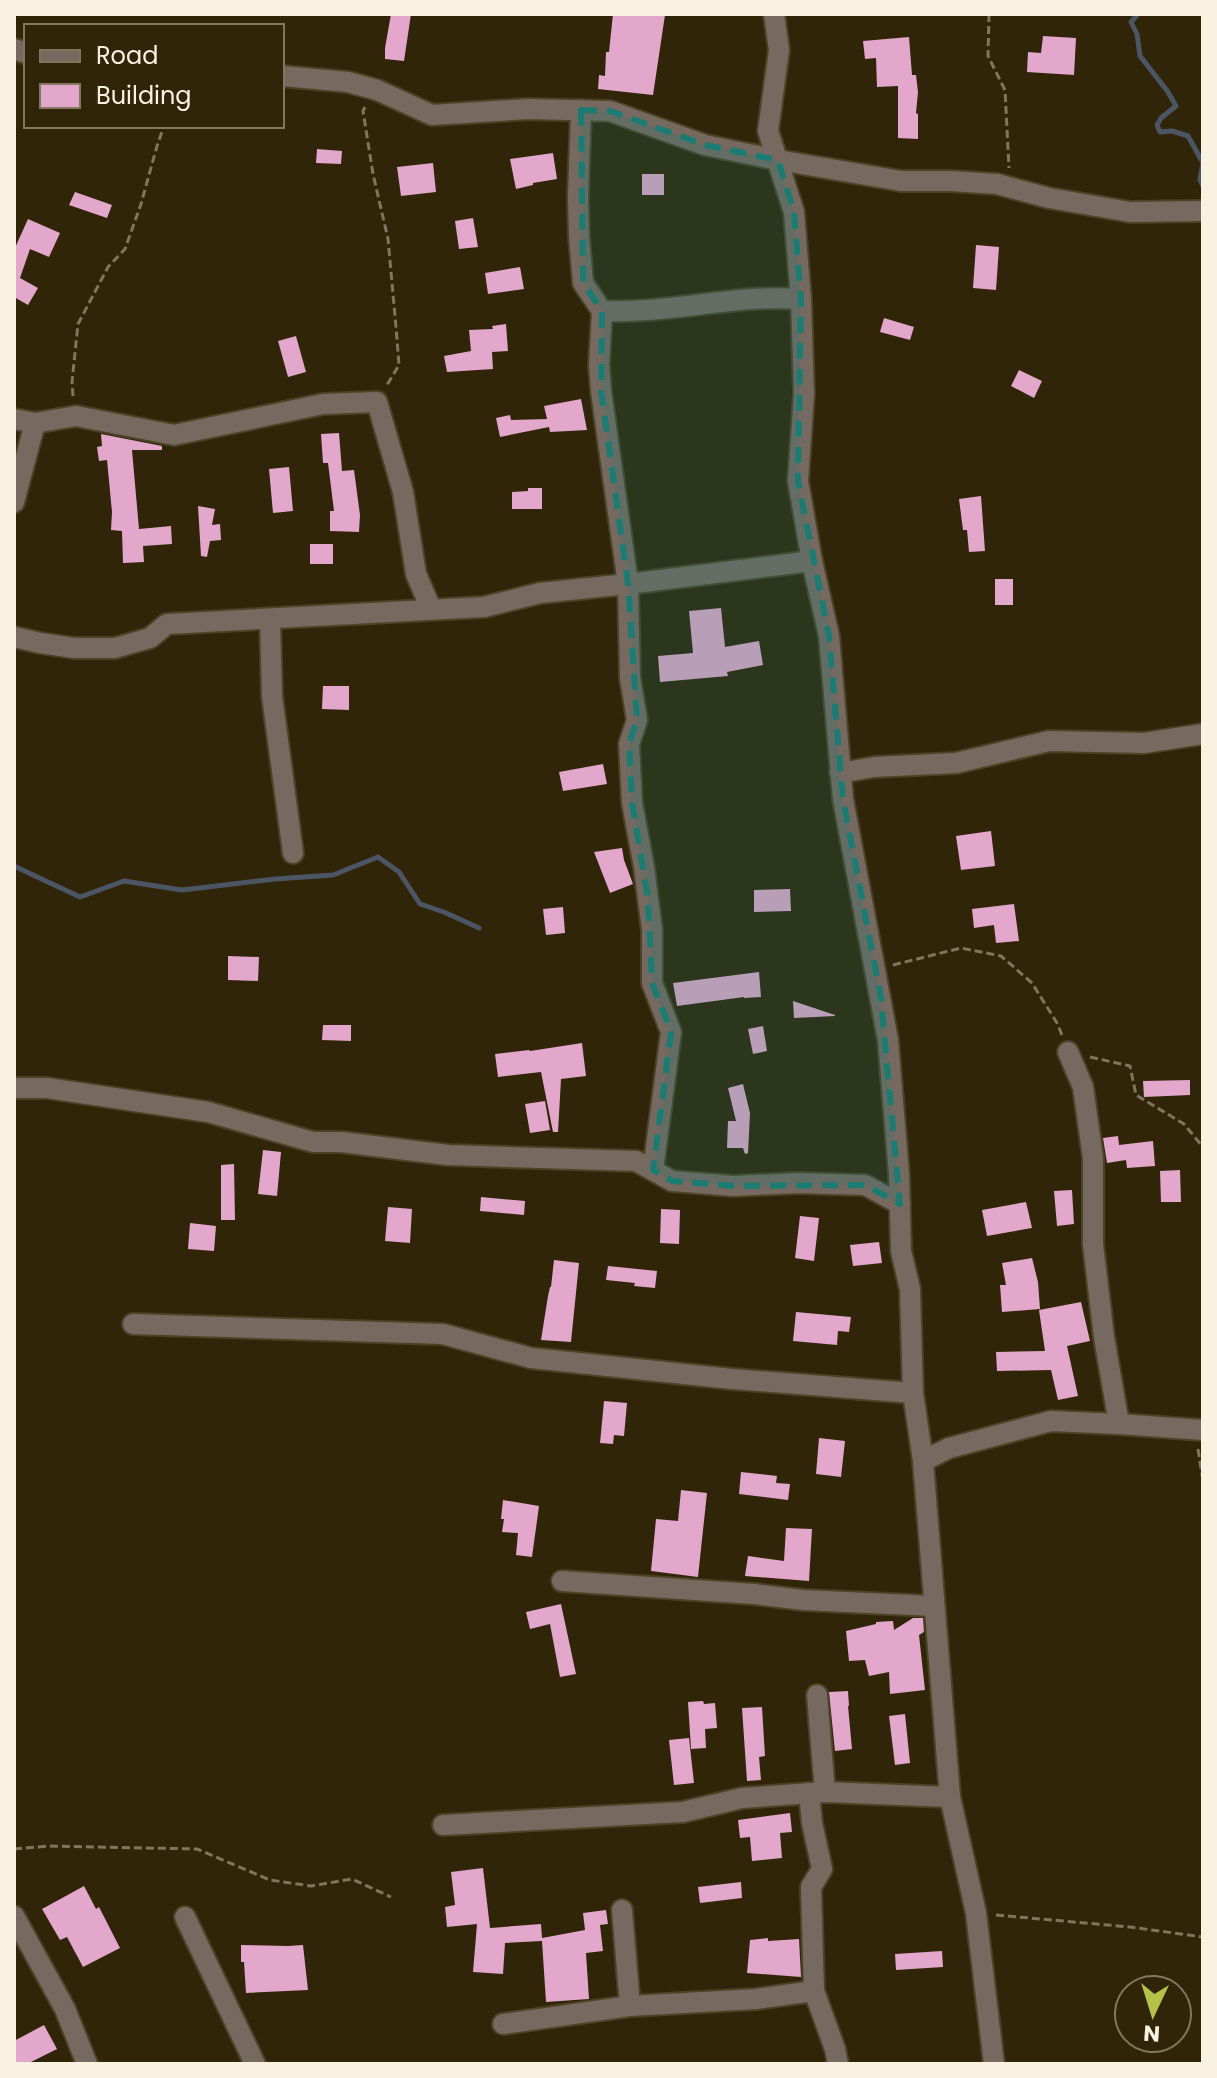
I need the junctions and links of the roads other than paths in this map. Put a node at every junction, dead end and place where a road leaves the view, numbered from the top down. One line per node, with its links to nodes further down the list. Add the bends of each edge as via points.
1 (774, 14): 4 (street, via 779,50 768,131)
2 (284, 76): 3 (street, via 348,82 432,115)
3 (581, 110): 4 (street, via 610,111 705,145); 7 (street, via 583,283)
4 (778, 160): 5 (street, via 901,181 997,184 1130,212); 6 (street, via 794,212)
5 (1203, 211)
6 (801, 299): 7 (street); 11 (street, via 804,394 798,481)
7 (602, 311): 12 (street, via 601,391)
8 (14, 419): 9 (street)
9 (35, 423): 10 (street); 13 (street, via 76,416 174,435 323,404 377,402 403,492 416,574)
10 (14, 502)
11 (812, 561): 12 (street); 17 (street, via 829,636)
12 (628, 584): 13 (street, via 540,593 484,607); 21 (street, via 630,678 637,720 629,744 632,803 652,930 652,983 671,1032)
13 (431, 609): 14 (street)
14 (270, 619): 15 (street, via 167,624 150,638 115,648 74,648); 18 (street, via 272,696)
15 (14, 637)
16 (1203, 734): 17 (street, via 1144,743 1049,741 956,763)
17 (840, 773): 22 (street, via 888,1040)
18 (293, 853)
19 (1068, 1052): 25 (street, via 1083,1087 1093,1158 1093,1244)
20 (14, 1088): 21 (street, via 47,1088 208,1112 313,1142 448,1155 636,1161)
21 (653, 1170): 22 (street, via 672,1181 733,1186 865,1185)
22 (900, 1204): 24 (street, via 901,1251 910,1289)
23 (133, 1324): 24 (street, via 443,1334 531,1358)
24 (913, 1393): 27 (street)
25 (1119, 1424): 26 (street); 27 (street, via 1051,1421 949,1448)
26 (1197, 1430)
27 (923, 1461): 29 (street)
28 (562, 1581): 29 (street)
29 (934, 1606): 32 (street)
30 (817, 1695): 31 (street)
31 (817, 1792): 32 (street); 33 (street, via 742,1798 683,1812); 37 (street, via 812,1823 822,1869 811,1887)
32 (950, 1797): 43 (street, via 976,1913)
33 (443, 1825)
34 (622, 1910): 38 (street)
35 (14, 1916): 40 (street, via 65,2009)
36 (185, 1917): 41 (street)
37 (814, 1991): 38 (street); 42 (street)
38 (630, 2006): 39 (street)
39 (503, 2024)
40 (87, 2064)
41 (255, 2064)
42 (838, 2064)
43 (994, 2064)

